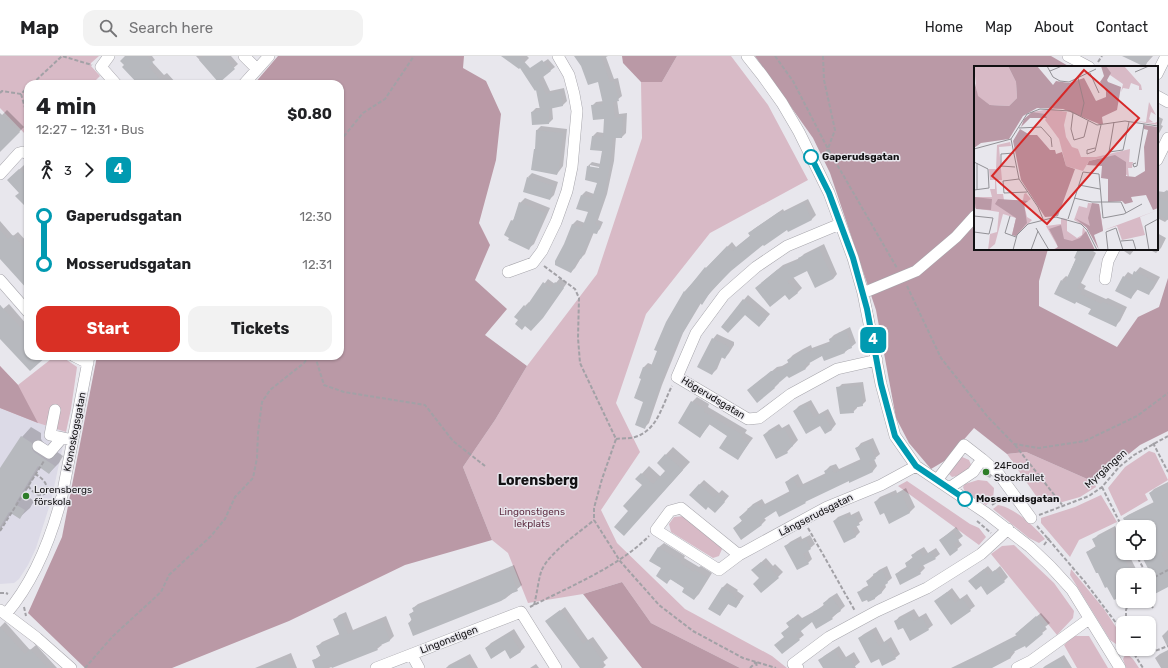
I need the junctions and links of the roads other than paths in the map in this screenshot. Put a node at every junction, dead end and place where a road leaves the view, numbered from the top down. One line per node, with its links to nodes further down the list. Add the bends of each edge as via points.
1 (109, 56): 11 (street, via 101,67)
2 (244, 56): 9 (street)
3 (269, 56): 9 (street)
4 (558, 56): 22 (street, via 569,76 574,94 576,111 572,167 556,222 542,251 533,263)
5 (747, 56): 20 (street, via 782,103 799,132 829,193)
6 (1068, 56): 8 (street)
7 (1166, 56): 10 (street)
8 (1085, 66)
9 (257, 69): 12 (street)
10 (1158, 72)
11 (112, 80)
12 (247, 80)
13 (1158, 97): 14 (street)
14 (1168, 102)
15 (1168, 138): 17 (street)
16 (24, 153): 18 (street, via 19,153)
17 (1158, 158)
18 (0, 174)
19 (974, 217): 25 (street, via 956,237 916,271)
20 (840, 224): 25 (street); 28 (street, Högerudsgatan, via 787,246 756,267 724,295 696,333 677,377 748,419 759,418 791,394 837,369)
21 (1114, 250): 23 (street, via 1108,261)
22 (508, 272)
23 (1105, 279)
24 (0, 280): 26 (street)
25 (863, 292): 28 (street)
26 (24, 307)
27 (89, 360): 30 (street, Kronoskogsgatan)
28 (877, 360): 33 (street, via 895,436)
29 (55, 410): 30 (street, via 50,435)
30 (67, 439): 31 (street, via 49,453); 39 (street, Kronoskogsgatan, via 62,496 48,541 28,584 17,601)
31 (38, 446)
32 (982, 459): 34 (street, via 964,445); 35 (street, via 973,472); 36 (street, via 998,473)
33 (916, 466): 34 (street); 38 (street, Långserudsgatan, via 881,485 827,507)
34 (937, 480): 35 (street)
35 (949, 488): 37 (street)
36 (1031, 518)
37 (1008, 529): 40 (street, via 1030,547 1072,590); 46 (street, via 981,554 927,588 829,637 793,664)
38 (739, 555): 38 (street, Långserudsgatan, via 681,508 670,511 656,530 719,570)
39 (3, 612): 42 (street)
40 (1089, 619): 47 (street, via 1031,661); 48 (street)
41 (412, 655): 43 (street, Lingonstigen); 44 (street); 45 (street, Lingonstigen, via 521,612)
42 (71, 668)
43 (376, 668)
44 (419, 668)
45 (556, 668)
46 (798, 668)
47 (1017, 668)
48 (1120, 668)

